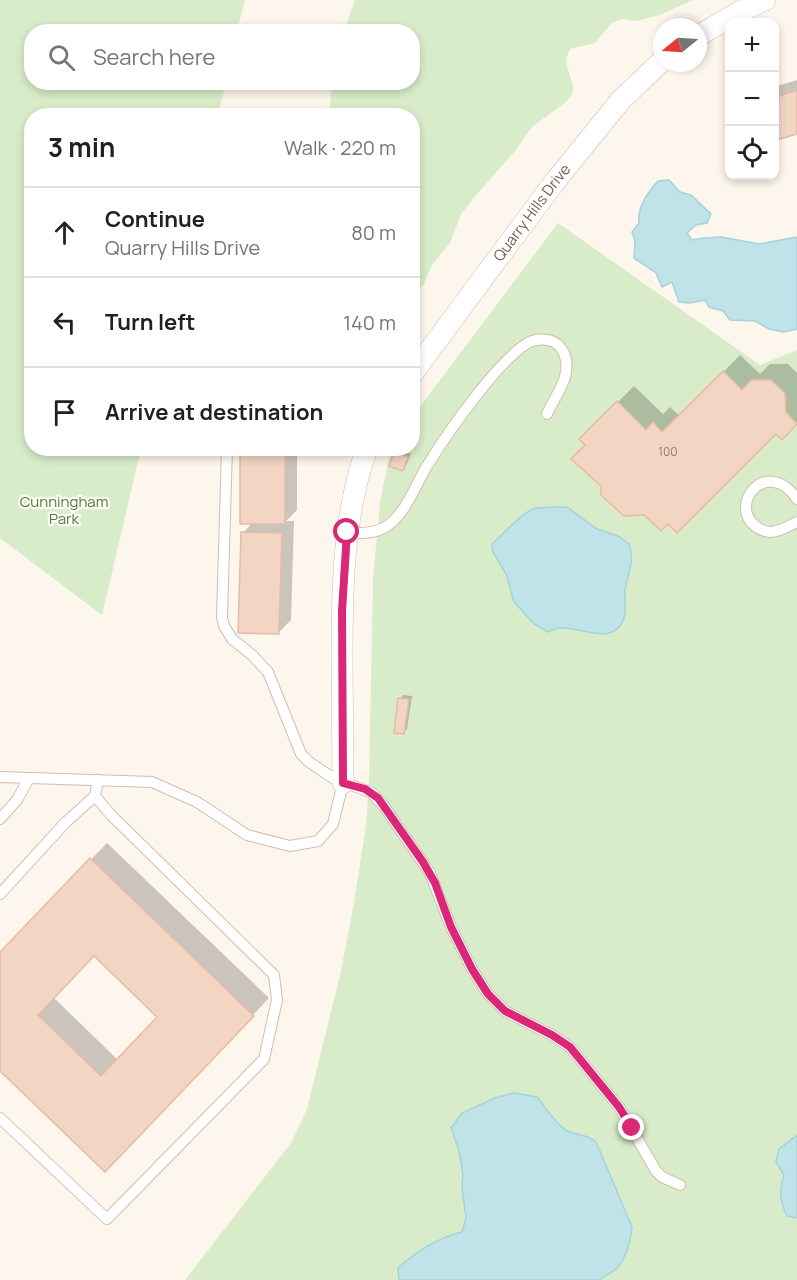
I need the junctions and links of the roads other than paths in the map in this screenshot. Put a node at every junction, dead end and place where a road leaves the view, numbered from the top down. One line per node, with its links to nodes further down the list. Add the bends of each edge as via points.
1 (765, 0): 2 (street)
2 (707, 31)
3 (653, 70): 4 (street, Quarry Hills Drive, via 621,100 553,184)
4 (420, 363)
5 (547, 414): 10 (lane, via 567,365 557,343 533,340 498,368 429,464 397,517 377,532)
6 (227, 456): 14 (lane, via 224,626 232,639 268,672 302,753 309,762)
7 (365, 456): 10 (street)
8 (797, 499): 9 (lane, via 785,486 768,481 754,488 746,507 752,523 763,530 776,531)
9 (797, 522)
10 (347, 532): 14 (street, via 342,611)
11 (0, 777): 12 (lane)
12 (29, 777): 13 (lane); 16 (lane, via 17,800)
13 (98, 780): 14 (lane, via 152,782 197,802 247,835 290,846 318,841 333,824); 15 (lane)
14 (343, 783): 19 (lane, via 365,789 378,798 423,862 451,927 488,994 505,1011 570,1047 619,1107 656,1171)
15 (95, 796): 17 (lane); 18 (lane, via 274,975 277,1000 264,1059 107,1219)
16 (0, 819)
17 (0, 894)
18 (0, 1118)
19 (680, 1185)

